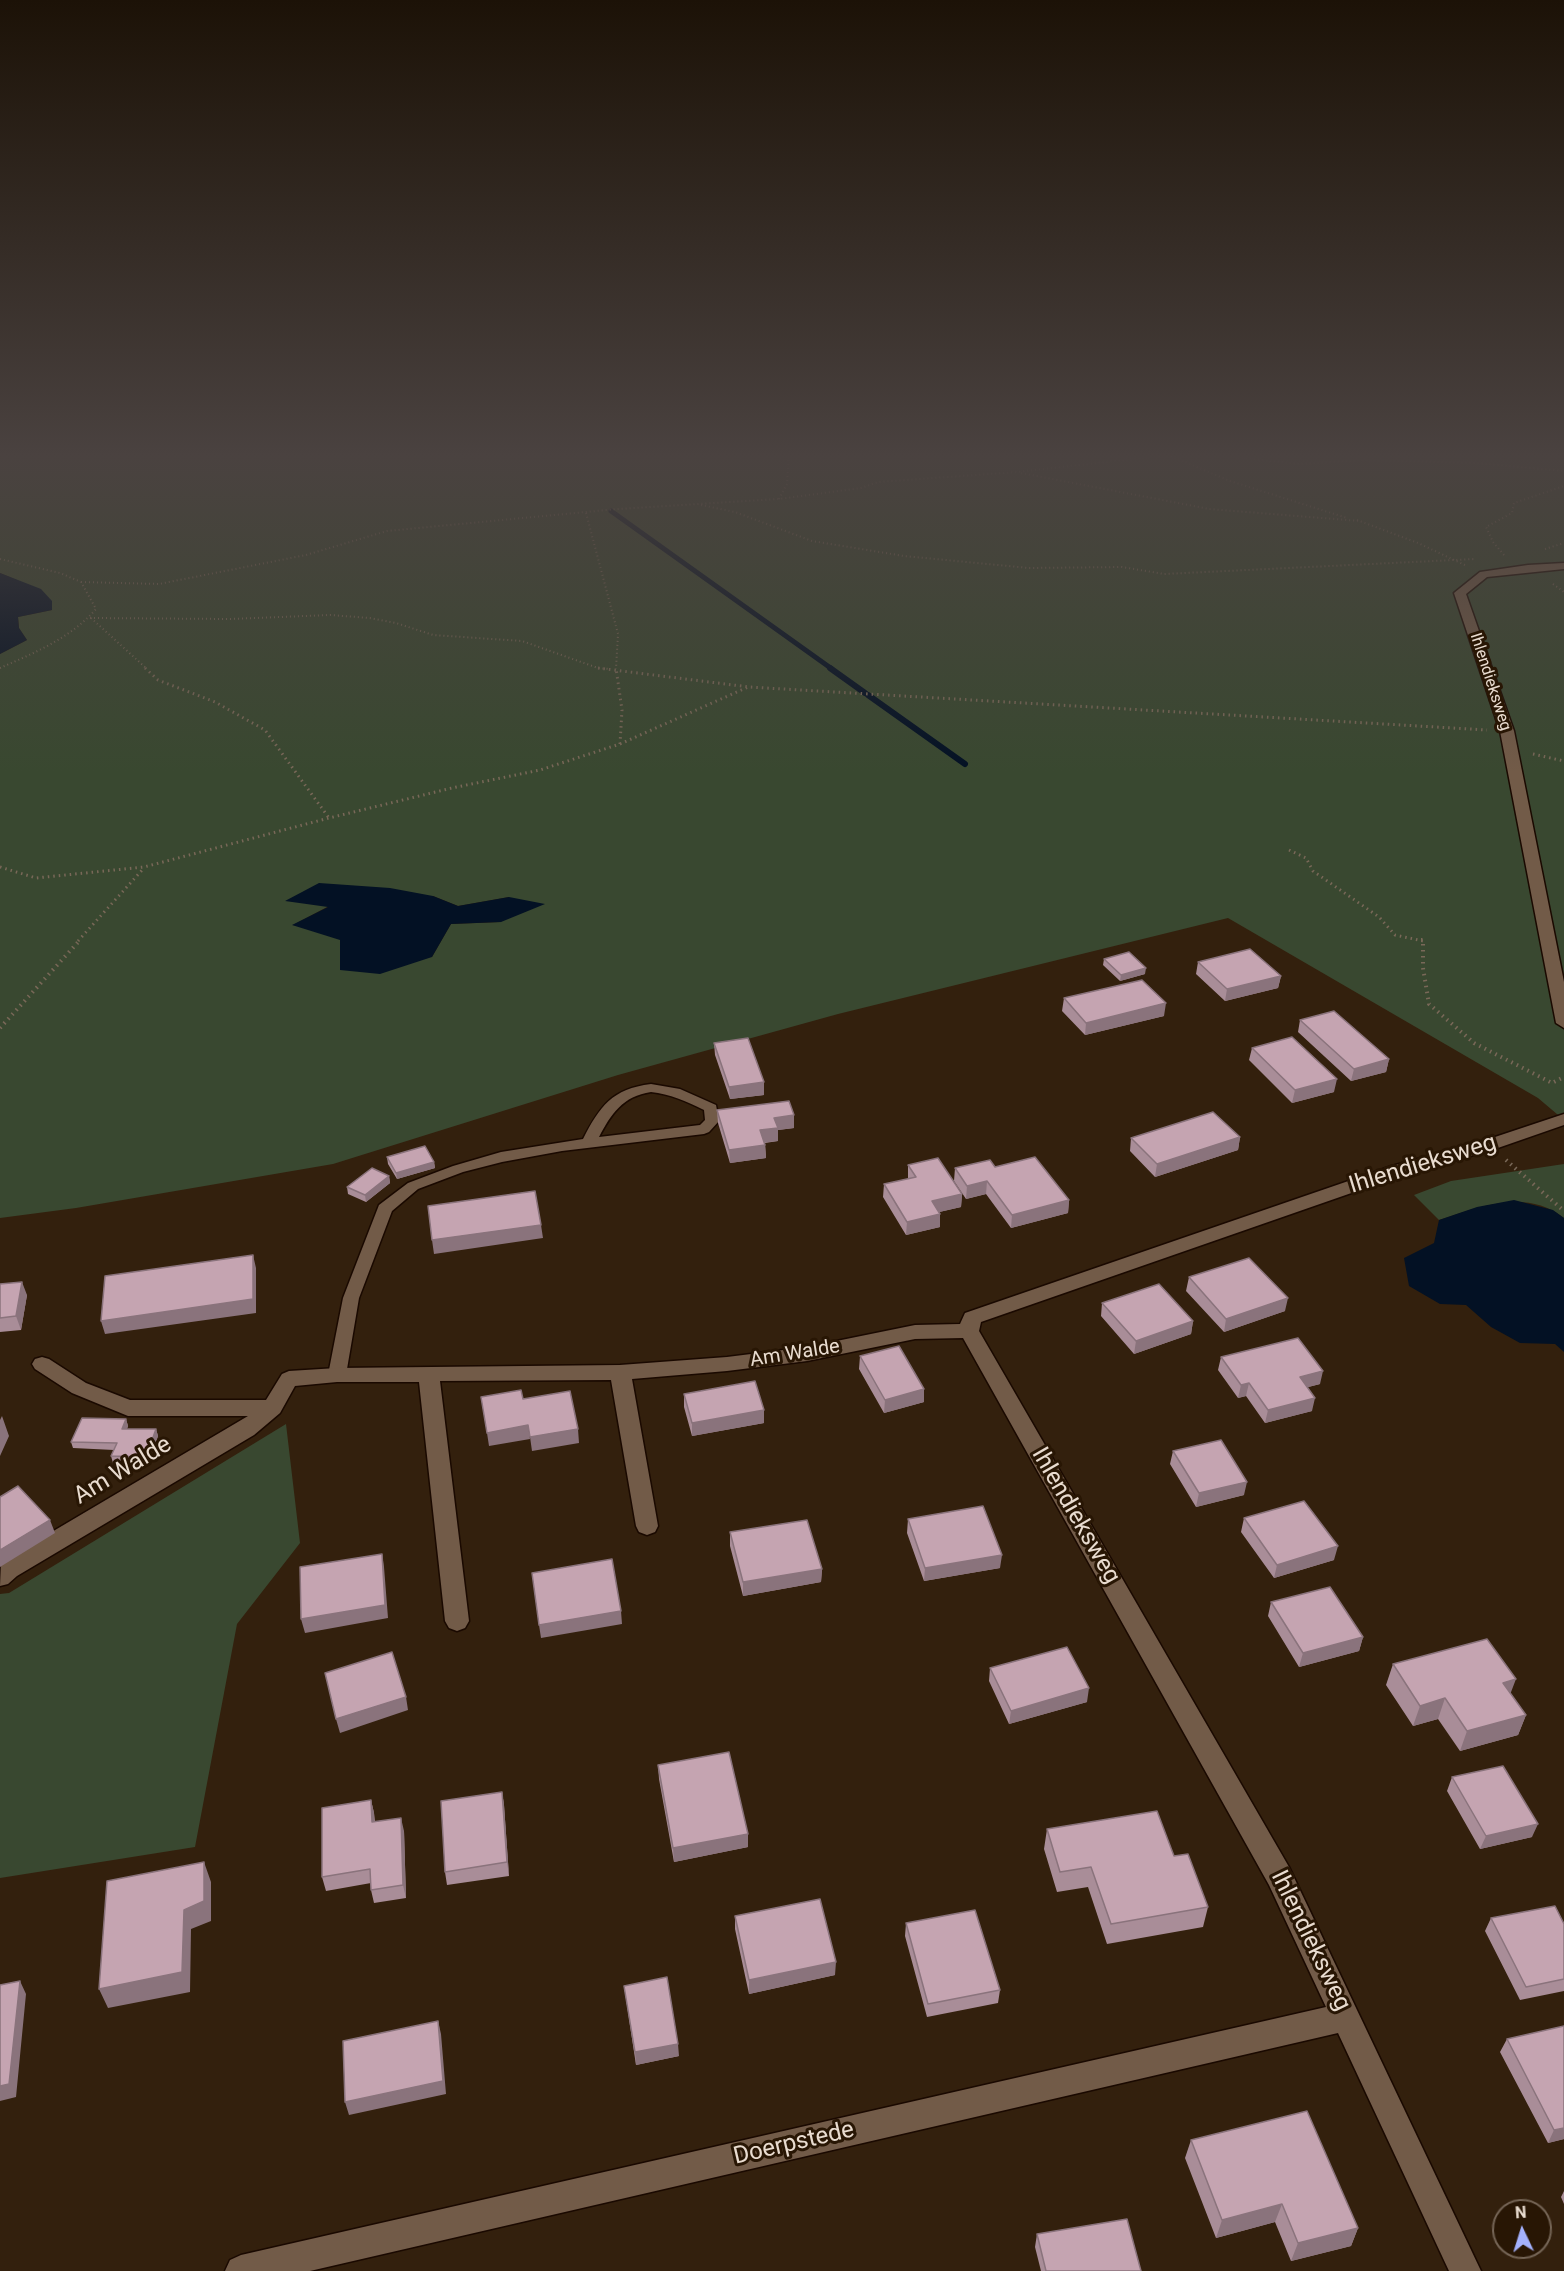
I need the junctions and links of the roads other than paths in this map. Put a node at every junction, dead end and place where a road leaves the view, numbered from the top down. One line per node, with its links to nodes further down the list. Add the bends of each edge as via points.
1 (1564, 566): 2 (street, Ihlendieksweg, via 1484,574 1460,593 1507,731)
2 (1564, 1023)
3 (1564, 1119): 5 (street, Ihlendieksweg, via 1399,1170 972,1318)
4 (590, 1142): 4 (lane, via 704,1129 712,1121 711,1108 685,1093 657,1087 633,1090 614,1103); 8 (lane, via 501,1157 458,1169 413,1186 385,1209 351,1298)
5 (969, 1331): 7 (street, Am Walde, via 915,1332 807,1354); 14 (street, Ihlendieksweg, via 1279,1876)
6 (42, 1364): 10 (street, Am Walde, via 79,1388 128,1408)
7 (620, 1372): 9 (street, Am Walde); 11 (street)
8 (337, 1375): 9 (street, Am Walde); 10 (street, Am Walde, via 289,1379)
9 (429, 1375): 13 (street)
10 (272, 1408): 12 (street, Am Walde, via 246,1429)
11 (647, 1526)
12 (0, 1577)
13 (457, 1621)
14 (1346, 2017): 15 (street, Doerpstede); 16 (street, Ihlendieksweg)
15 (242, 2271)
16 (1465, 2271)

